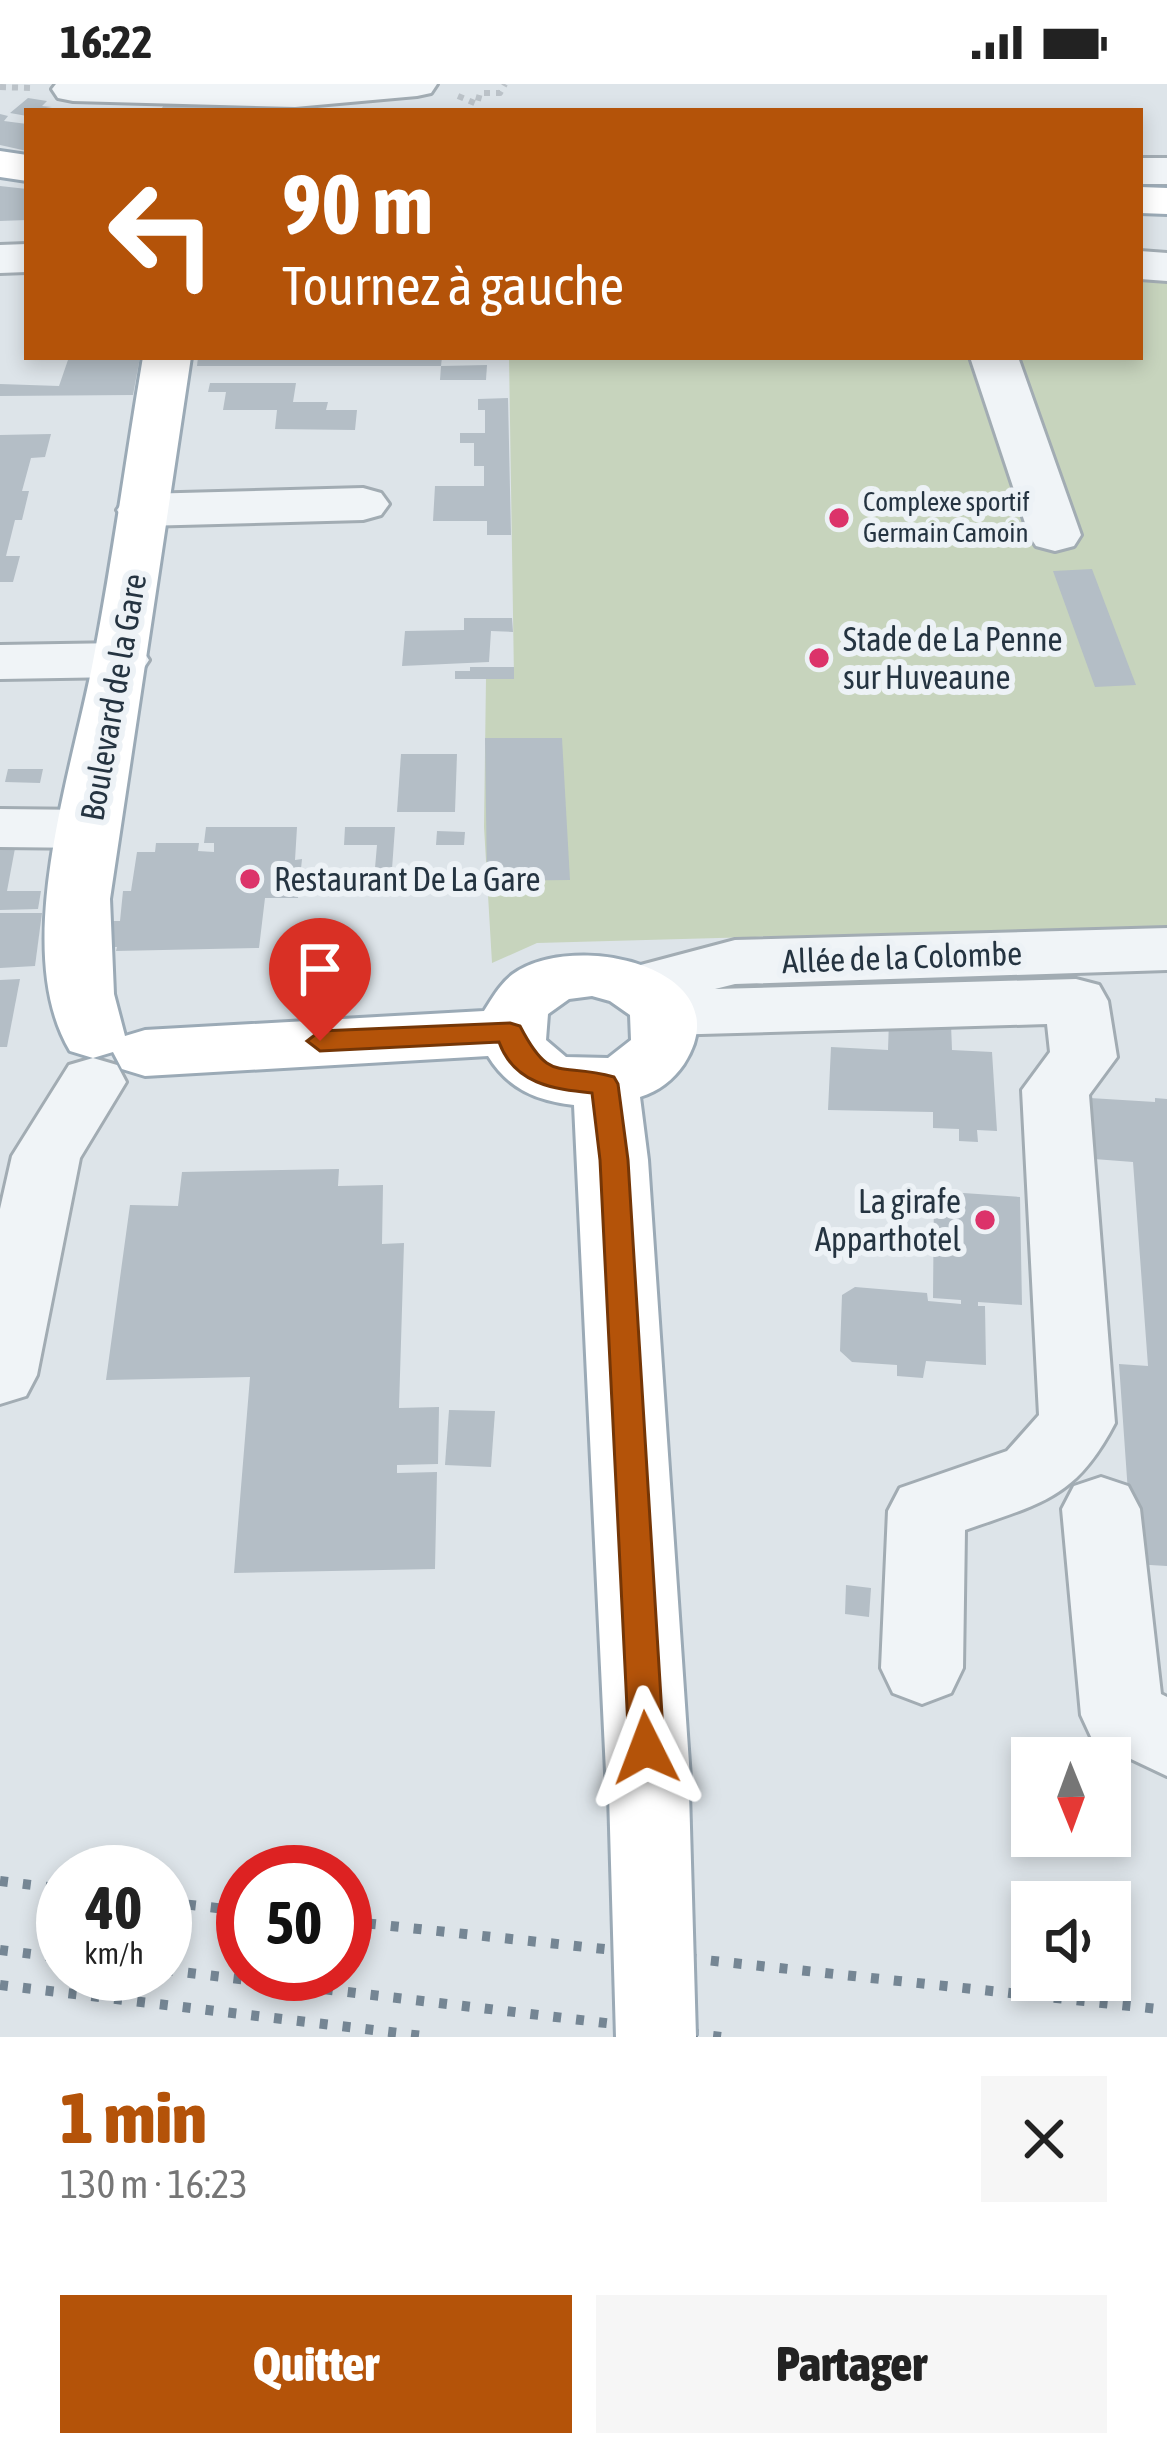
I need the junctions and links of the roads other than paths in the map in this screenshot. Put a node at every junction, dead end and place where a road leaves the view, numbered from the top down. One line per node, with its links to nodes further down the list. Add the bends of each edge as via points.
1 (417, 84): 2 (street)
2 (351, 87): 3 (street, via 296,95)
3 (74, 89)
4 (167, 360): 7 (main road, Boulevard de la Gare)
5 (995, 360): 8 (street)
6 (363, 504): 7 (street)
7 (143, 510): 9 (main road, Boulevard de la Gare)
8 (1055, 535)
9 (121, 660): 10 (street); 12 (main road, Boulevard de la Gare)
10 (0, 662)
11 (0, 828): 12 (street)
12 (90, 829): 16 (main road, Boulevard de la Gare, via 76,972)
13 (1167, 949): 14 (street, Allée de la Colombe, via 735,962)
14 (653, 1000): 15 (main road, via 618,977 543,984 512,1014); 17 (main road, via 670,1031 664,1050 630,1078); 21 (street, via 1076,1001 1084,1058 1055,1090 1077,1423 1034,1474 927,1511)
15 (510, 1032): 16 (main road); 17 (main road, via 530,1067 551,1078)
16 (110, 1056): 18 (street)
17 (604, 1084): 23 (main road, bridge, via 649,1793)
18 (16, 1209): 19 (street)
19 (0, 1375)
20 (1101, 1509): 22 (street, via 1122,1715)
21 (922, 1668)
22 (1167, 1738)
23 (656, 2037)

